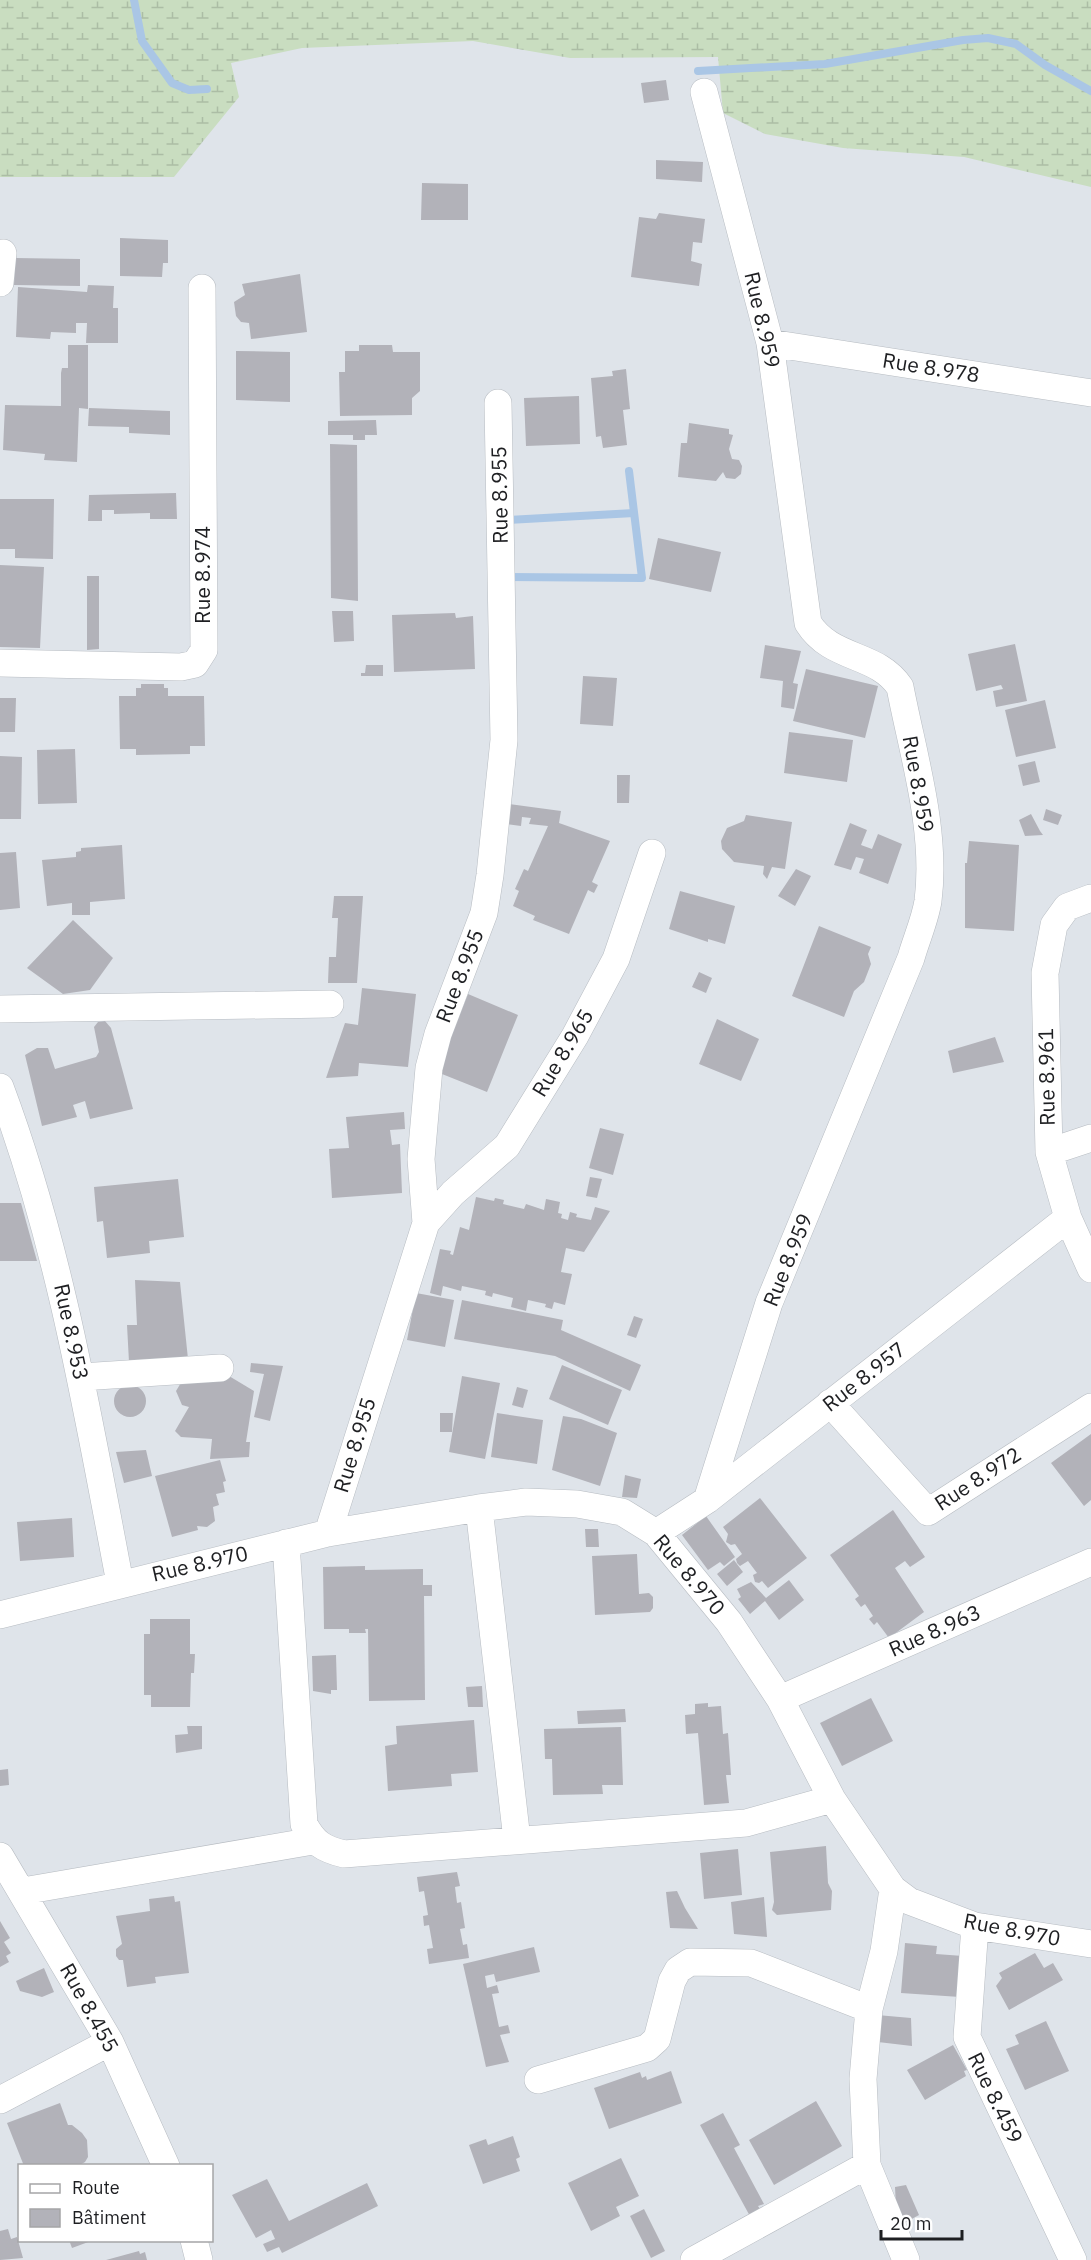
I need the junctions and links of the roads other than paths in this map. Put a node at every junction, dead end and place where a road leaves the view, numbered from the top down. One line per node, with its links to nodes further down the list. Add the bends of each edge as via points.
1 (704, 92): 5 (street, Rue 8.959)
2 (3, 254): 3 (street)
3 (0, 283)
4 (202, 288): 8 (street, Rue 8.974, via 204,650 195,664 180,668)
5 (770, 343): 6 (street, Rue 8.978); 23 (street, Rue 8.959, via 808,623 832,649 890,672 900,687 930,858 928,902 911,958 769,1303)
6 (1091, 393)
7 (498, 403): 17 (street, Rue 8.955, via 504,740 484,913 429,1068 421,1159)
8 (0, 663)
9 (652, 853): 17 (street, Rue 8.965, via 616,959 575,1036 507,1146 453,1193)
10 (1091, 898): 15 (street, Rue 8.961, via 1067,908 1054,925 1045,973)
11 (330, 1004): 12 (street)
12 (0, 1009)
13 (0, 1087): 20 (street, Rue 8.953, via 56,1265)
14 (1091, 1138): 15 (street)
15 (1048, 1152): 16 (street, Rue 8.961)
16 (1068, 1218): 18 (street, Rue 8.961); 21 (street, Rue 8.957)
17 (426, 1223): 25 (street, Rue 8.955)
18 (1091, 1269)
19 (220, 1368): 20 (street)
20 (81, 1377): 29 (street, Rue 8.953)
21 (830, 1403): 22 (street, Rue 8.972, via 928,1512); 23 (street, Rue 8.957)
22 (1091, 1407)
23 (707, 1500): 26 (street, Rue 8.957)
24 (478, 1508): 25 (street, Rue 8.970); 26 (street, Rue 8.970, via 526,1502 577,1504 622,1512); 33 (street)
25 (328, 1533): 27 (street, Rue 8.970)
26 (656, 1533): 31 (street, Rue 8.970, via 729,1622)
27 (286, 1543): 29 (street, Rue 8.970); 34 (street, via 304,1824)
28 (1091, 1562): 31 (street, Rue 8.963)
29 (120, 1583): 30 (street, Rue 8.970)
30 (0, 1615)
31 (780, 1699): 32 (street, Rue 8.970)
32 (832, 1799): 33 (street, via 746,1823); 36 (street, Rue 8.970)
33 (517, 1840): 34 (street, via 344,1854 329,1851)
34 (313, 1841): 37 (street)
35 (0, 1856): 37 (street, Rue 8.455)
36 (893, 1889): 38 (street, Rue 8.970, via 909,1901); 40 (street, via 884,1951)
37 (23, 1891): 41 (street, Rue 8.455)
38 (975, 1926): 39 (street, Rue 8.970); 50 (street, Rue 8.459, via 967,2037)
39 (1091, 1944)
40 (869, 2010): 42 (street, via 751,1963 690,1962 678,1970 672,1981 657,2039 647,2048); 45 (street, via 864,2079)
41 (110, 2042): 43 (street); 44 (street, Rue 8.455)
42 (538, 2079)
43 (0, 2100)
44 (165, 2164)
45 (867, 2165): 48 (street); 49 (street)
46 (194, 2242): 47 (street)
47 (199, 2260)
48 (694, 2260)
49 (906, 2260)
50 (1073, 2260)

